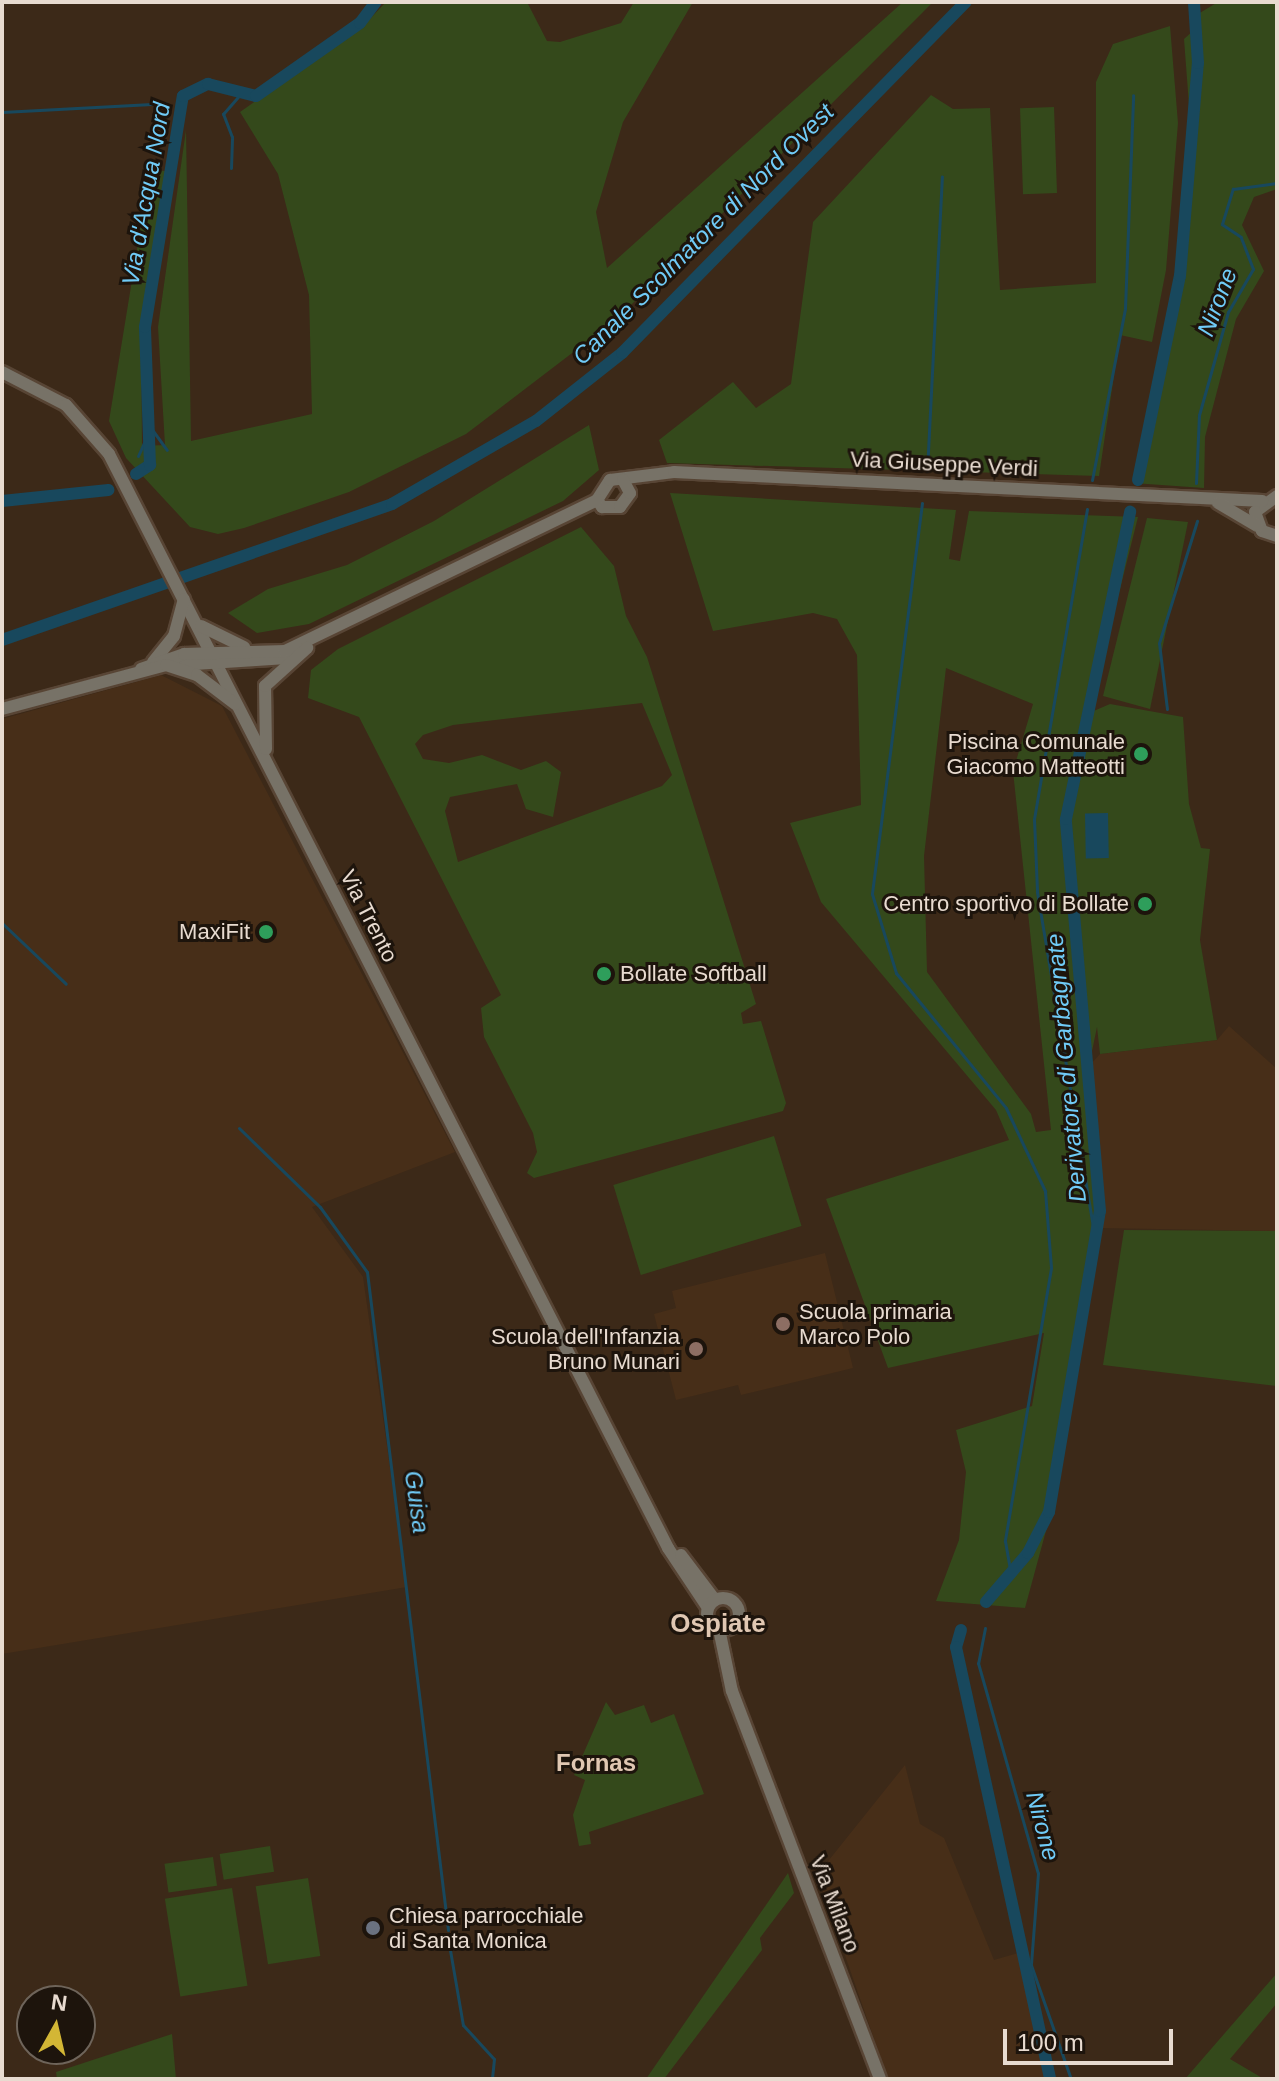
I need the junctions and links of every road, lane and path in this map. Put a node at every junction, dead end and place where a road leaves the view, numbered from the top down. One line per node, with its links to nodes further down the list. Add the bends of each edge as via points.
1 (2, 372): 9 (street, Via Trento, via 51,393 100,441)
2 (626, 485): 4 (street, via 604,485); 4 (street, Via Giuseppe Verdi, via 613,509); 5 (street, Via Giuseppe Verdi, via 674,472)
3 (1277, 496): 6 (street, Via Giuseppe Verdi)
4 (597, 500): 11 (street)
5 (1212, 500): 6 (street, Via Giuseppe Verdi); 7 (street, Via Giuseppe Verdi)
6 (1262, 501): 7 (street)
7 (1257, 526): 8 (street, Via Giuseppe Verdi)
8 (1277, 536)
9 (184, 599): 10 (street, Via Trento); 15 (street, via 174,636)
10 (197, 622): 11 (street, via 235,648 289,645); 13 (street, Via Trento)
11 (329, 632): 12 (street); 13 (street, via 285,651)
12 (298, 654): 13 (street); 18 (street, via 262,695)
13 (216, 660): 14 (street); 15 (street); 16 (street, Via Trento)
14 (166, 665): 15 (street); 16 (street, via 212,684)
15 (146, 666): 17 (street)
16 (240, 708): 18 (street, Via Trento)
17 (2, 709)
18 (268, 761): 19 (street, Via Trento, via 657,1520)
19 (711, 1604): 20 (street); 20 (street, Via Milano, via 736,1605 739,1616)
20 (724, 1629): 21 (street, Via Milano, via 753,1744)
21 (880, 2079)

